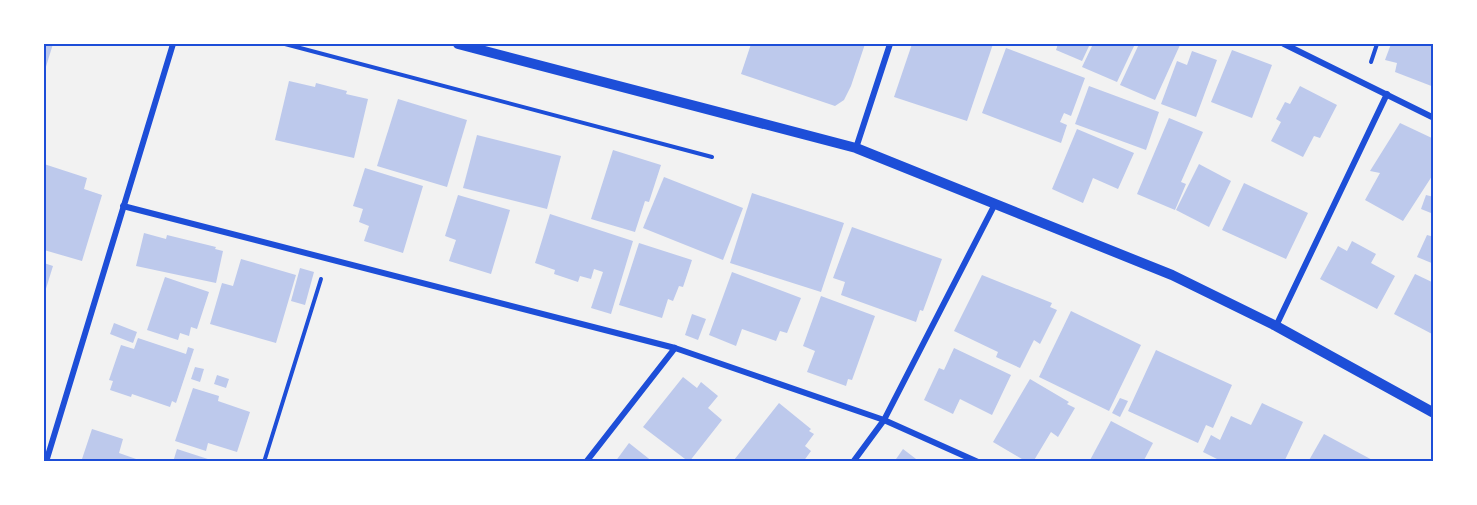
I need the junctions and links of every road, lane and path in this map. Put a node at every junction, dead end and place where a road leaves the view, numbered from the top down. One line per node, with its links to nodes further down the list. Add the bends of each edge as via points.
1 (173, 44): 11 (street)
2 (285, 44): 9 (path)
3 (458, 44): 8 (street)
4 (890, 44): 8 (street)
5 (1284, 44): 6 (street)
6 (1387, 94): 7 (street); 13 (street)
7 (1434, 118)
8 (856, 148): 10 (street)
9 (712, 157)
10 (994, 204): 13 (street, via 1172,275); 16 (street)
11 (123, 206): 12 (street); 17 (street)
12 (327, 258): 14 (street); 18 (path)
13 (1276, 326): 15 (street)
14 (675, 348): 16 (street); 19 (street)
15 (1434, 413)
16 (884, 420): 20 (street); 21 (street)
17 (46, 462)
18 (264, 462)
19 (586, 462)
20 (853, 462)
21 (978, 462)

